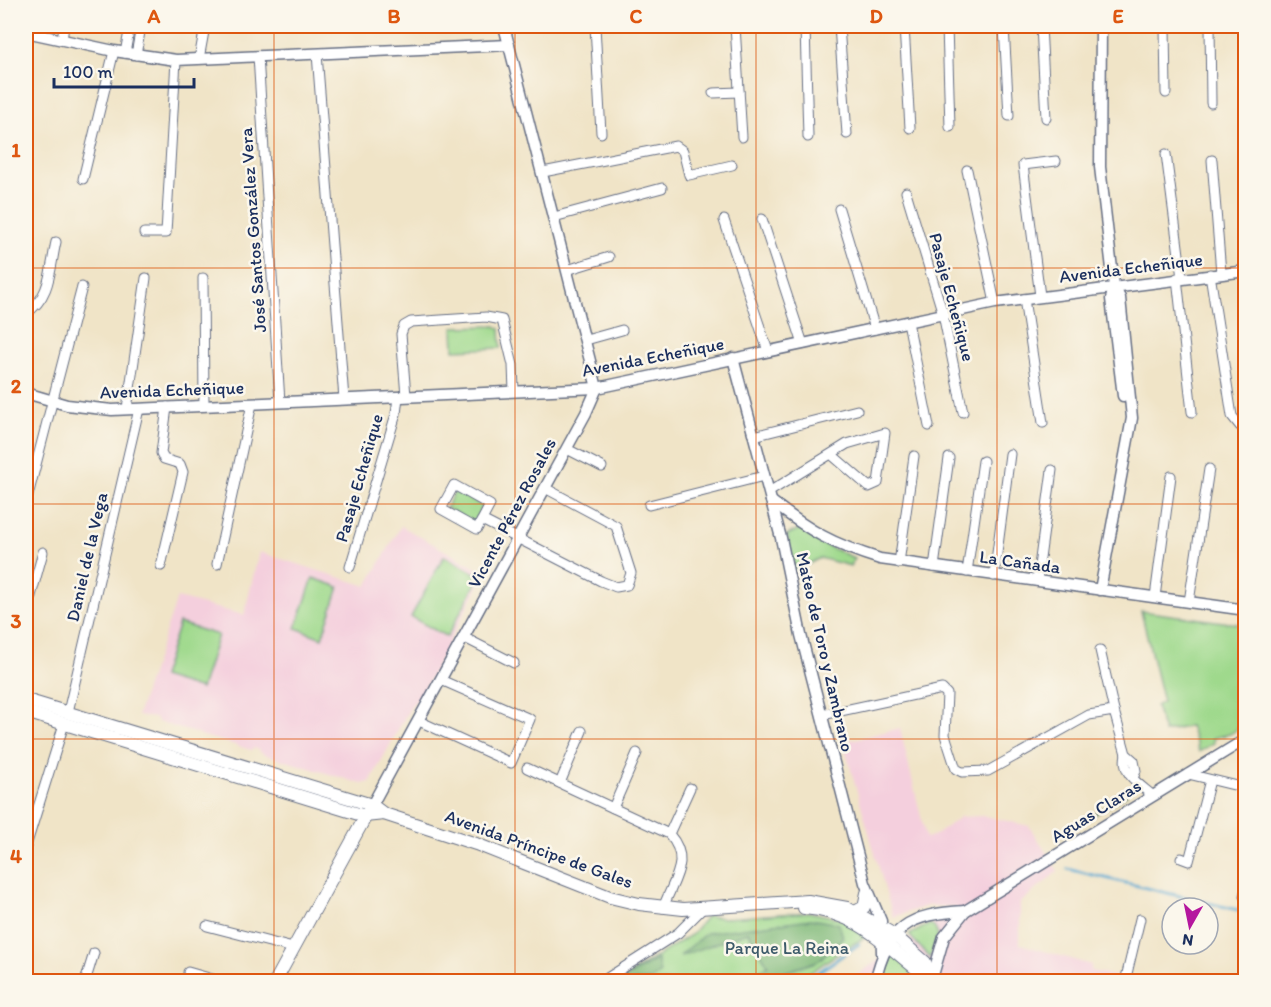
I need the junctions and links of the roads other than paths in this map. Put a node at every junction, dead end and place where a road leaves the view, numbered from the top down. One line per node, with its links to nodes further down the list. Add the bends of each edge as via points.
1 (64, 26): 18 (street)
2 (130, 26): 20 (street)
3 (141, 26): 20 (street)
4 (205, 26): 23 (street)
5 (504, 26): 19 (street)
6 (594, 26): 35 (street)
7 (735, 26): 27 (street)
8 (805, 26): 38 (street)
9 (839, 26): 36 (street)
10 (904, 26): 34 (street)
11 (947, 26): 33 (street)
12 (1004, 26): 31 (street)
13 (1041, 26): 32 (street)
14 (1101, 26): 61 (street, via 1100,167)
15 (1165, 26): 29 (street)
16 (1210, 26): 30 (street)
17 (26, 32): 18 (street)
18 (62, 40): 20 (street)
19 (509, 45): 21 (street); 44 (street)
20 (125, 53): 24 (street); 45 (street)
21 (317, 54): 22 (street); 79 (street)
22 (258, 56): 23 (street); 81 (street, José Santos González Vera)
23 (199, 59): 24 (street)
24 (176, 60): 52 (street, via 166,232)
25 (26, 77): 26 (street)
26 (26, 88)
27 (739, 92): 28 (street); 37 (street)
28 (713, 93)
29 (1166, 93)
30 (1211, 104)
31 (1009, 116)
32 (1046, 118)
33 (951, 127)
34 (910, 128)
35 (601, 133)
36 (847, 134)
37 (742, 137)
38 (808, 137)
39 (1166, 154): 60 (street)
40 (1212, 160): 57 (street)
41 (1056, 161): 63 (street, via 1023,165)
42 (732, 165): 44 (street, via 689,176 683,150 676,146)
43 (967, 171): 65 (street)
44 (543, 172): 49 (street)
45 (83, 179)
46 (662, 188): 49 (street)
47 (906, 192): 67 (street, Pasaje Echeñique)
48 (839, 209): 69 (street)
49 (554, 217): 55 (street)
50 (762, 219): 72 (street)
51 (724, 220): 73 (street)
52 (144, 232)
53 (56, 242): 66 (street, via 43,298)
54 (609, 257): 55 (street)
55 (567, 270): 71 (street)
56 (1245, 270): 57 (street, Avenida Echeñique)
57 (1216, 274): 60 (street, Avenida Echeñique); 92 (street, via 1232,416)
58 (146, 278): 85 (street)
59 (203, 278): 83 (street)
60 (1180, 278): 61 (street, Avenida Echeñique); 89 (street)
61 (1114, 286): 63 (street, Avenida Echeñique); 122 (street, via 1111,299 1129,435)
62 (82, 287): 80 (street)
63 (1040, 296): 64 (street, Avenida Echeñique)
64 (1024, 299): 65 (street, Avenida Echeñique); 90 (street)
65 (995, 303): 67 (street, Avenida Echeñique)
66 (26, 313)
67 (943, 314): 68 (street, Avenida Echeñique); 88 (street, Pasaje Echeñique)
68 (908, 322): 69 (street, Avenida Echeñique); 91 (street)
69 (875, 329): 72 (street, Avenida Echeñique)
70 (622, 330): 71 (street)
71 (586, 340): 75 (street)
72 (802, 344): 73 (street, Avenida Echeñique)
73 (768, 351): 74 (street, Avenida Echeñique)
74 (733, 358): 75 (street, Avenida Echeñique); 93 (street, Mateo de Toro y Zambrano)
75 (597, 388): 76 (street, Avenida Echeñique); 94 (street, Vicente Pérez Rosales)
76 (514, 392): 78 (street, Avenida Echeñique); 78 (street, Pasaje Echeñique, via 513,365 501,320 486,317 411,322 404,326)
77 (26, 393): 80 (street, Avenida Echeñique)
78 (402, 397): 79 (street, Avenida Echeñique); 117 (street, Pasaje Echeñique)
79 (344, 399): 81 (street, Avenida Echeñique)
80 (52, 401): 85 (street, Avenida Echeñique, via 89,409); 107 (street)
81 (280, 402): 82 (street, Avenida Echeñique)
82 (252, 404): 83 (street, Avenida Echeñique); 115 (street)
83 (204, 406): 84 (street, Avenida Echeñique)
84 (167, 407): 86 (street, Avenida Echeñique); 116 (street, via 161,453 164,459 180,464 183,472)
85 (127, 409): 86 (street, Avenida Echeñique)
86 (139, 409): 135 (street, Daniel de la Vega)
87 (857, 410): 93 (street)
88 (963, 412)
89 (1192, 412)
90 (1043, 423)
91 (929, 426)
92 (1240, 426)
93 (754, 436): 103 (street, Mateo de Toro y Zambrano)
94 (567, 449): 100 (street); 105 (street, Vicente Pérez Rosales)
95 (831, 454): 95 (street, via 869,487 878,483 885,433 847,444); 106 (street)
96 (1010, 454): 120 (street)
97 (914, 456): 114 (street)
98 (949, 458): 118 (street)
99 (983, 461): 119 (street)
100 (603, 467)
101 (1209, 469): 124 (street)
102 (1052, 470): 121 (street)
103 (764, 476): 106 (street, Mateo de Toro y Zambrano); 108 (street)
104 (1171, 476): 123 (street)
105 (545, 488): 112 (street, Vicente Pérez Rosales); 112 (street, via 616,526 629,567 627,585 616,587)
106 (770, 497): 110 (street, Mateo de Toro y Zambrano); 111 (street, La Cañada)
107 (26, 503)
108 (650, 506)
109 (482, 520): 109 (street, via 477,529 441,509 454,485 490,505); 112 (street)
110 (777, 523): 111 (street); 134 (street, Mateo de Toro y Zambrano)
111 (798, 523): 114 (street, La Cañada, via 837,546)
112 (518, 540): 127 (street, Vicente Pérez Rosales)
113 (43, 552): 126 (street)
114 (899, 563): 118 (street, La Cañada)
115 (217, 564)
116 (161, 566)
117 (350, 567)
118 (934, 567): 119 (street, La Cañada)
119 (967, 572): 120 (street, La Cañada)
120 (994, 576): 121 (street, La Cañada)
121 (1037, 581): 122 (street, La Cañada)
122 (1100, 590): 123 (street, La Cañada)
123 (1155, 597): 124 (street, La Cañada)
124 (1189, 602): 125 (street, La Cañada)
125 (1245, 610)
126 (26, 614)
127 (465, 638): 129 (street); 130 (street, Vicente Pérez Rosales)
128 (1100, 650): 132 (street)
129 (514, 663)
130 (441, 680): 136 (street, Vicente Pérez Rosales); 136 (street, via 530,719 511,763)
131 (26, 700): 135 (main road, Avenida Príncipe de Gales)
132 (1114, 711): 134 (street, via 1089,715 988,771 962,772 951,761 947,746 947,694 942,688); 146 (street, via 1125,751 1134,761 1133,778)
133 (26, 712): 135 (main road, Avenida Príncipe de Gales)
134 (822, 715): 154 (street, Mateo de Toro y Zambrano)
135 (66, 718): 147 (main road, Avenida Príncipe de Gales); 150 (main road, Avenida Príncipe de Gales); 152 (street, Daniel de la Vega)
136 (419, 721): 147 (street, Vicente Pérez Rosales)
137 (582, 731): 143 (street)
138 (1245, 739): 141 (street, Aguas Claras)
139 (637, 753): 148 (street)
140 (527, 768): 143 (street)
141 (1188, 774): 142 (street); 146 (street, Aguas Claras)
142 (1210, 780): 145 (street); 153 (street, via 1189,861)
143 (560, 783): 148 (street)
144 (690, 788): 151 (street)
145 (1245, 788)
146 (1152, 795): 158 (street, Aguas Claras)
147 (372, 805): 149 (main road, Avenida Príncipe de Gales); 150 (main road, Vicente Pérez Rosales)
148 (613, 808): 151 (street)
149 (384, 814): 150 (main road, Avenida Príncipe de Gales); 156 (main road, Avenida Príncipe de Gales, via 476,844 610,897)
150 (365, 816): 165 (main road, Vicente Pérez Rosales)
151 (669, 834): 156 (street, via 680,847 682,859)
152 (26, 846)
153 (1181, 858)
154 (867, 893): 159 (main road, via 864,907); 164 (street, Mateo de Toro y Zambrano)
155 (756, 905): 157 (main road, Avenida Príncipe de Gales); 159 (main road, Avenida Príncipe de Gales, via 808,901); 164 (main road, Avenida Príncipe de Gales, via 809,908 842,916)
156 (663, 908): 157 (main road, Avenida Príncipe de Gales)
157 (703, 908): 171 (street, via 678,933)
158 (965, 911): 160 (street, Aguas Claras); 163 (street, Aguas Claras)
159 (855, 912): 164 (main road, Avenida Príncipe de Gales)
160 (934, 913): 163 (street); 164 (street, Aguas Claras)
161 (1140, 919): 174 (street)
162 (207, 926): 165 (street)
163 (944, 937): 173 (street, Aguas Claras)
164 (885, 939): 172 (street); 173 (main road, Avenida Príncipe de Gales, via 925,962)
165 (293, 948): 170 (main road, Vicente Pérez Rosales)
166 (94, 953): 168 (street)
167 (188, 972): 169 (street)
168 (85, 981)
169 (223, 981)
170 (275, 981)
171 (601, 981)
172 (875, 981)
173 (933, 981)
174 (1125, 981)

